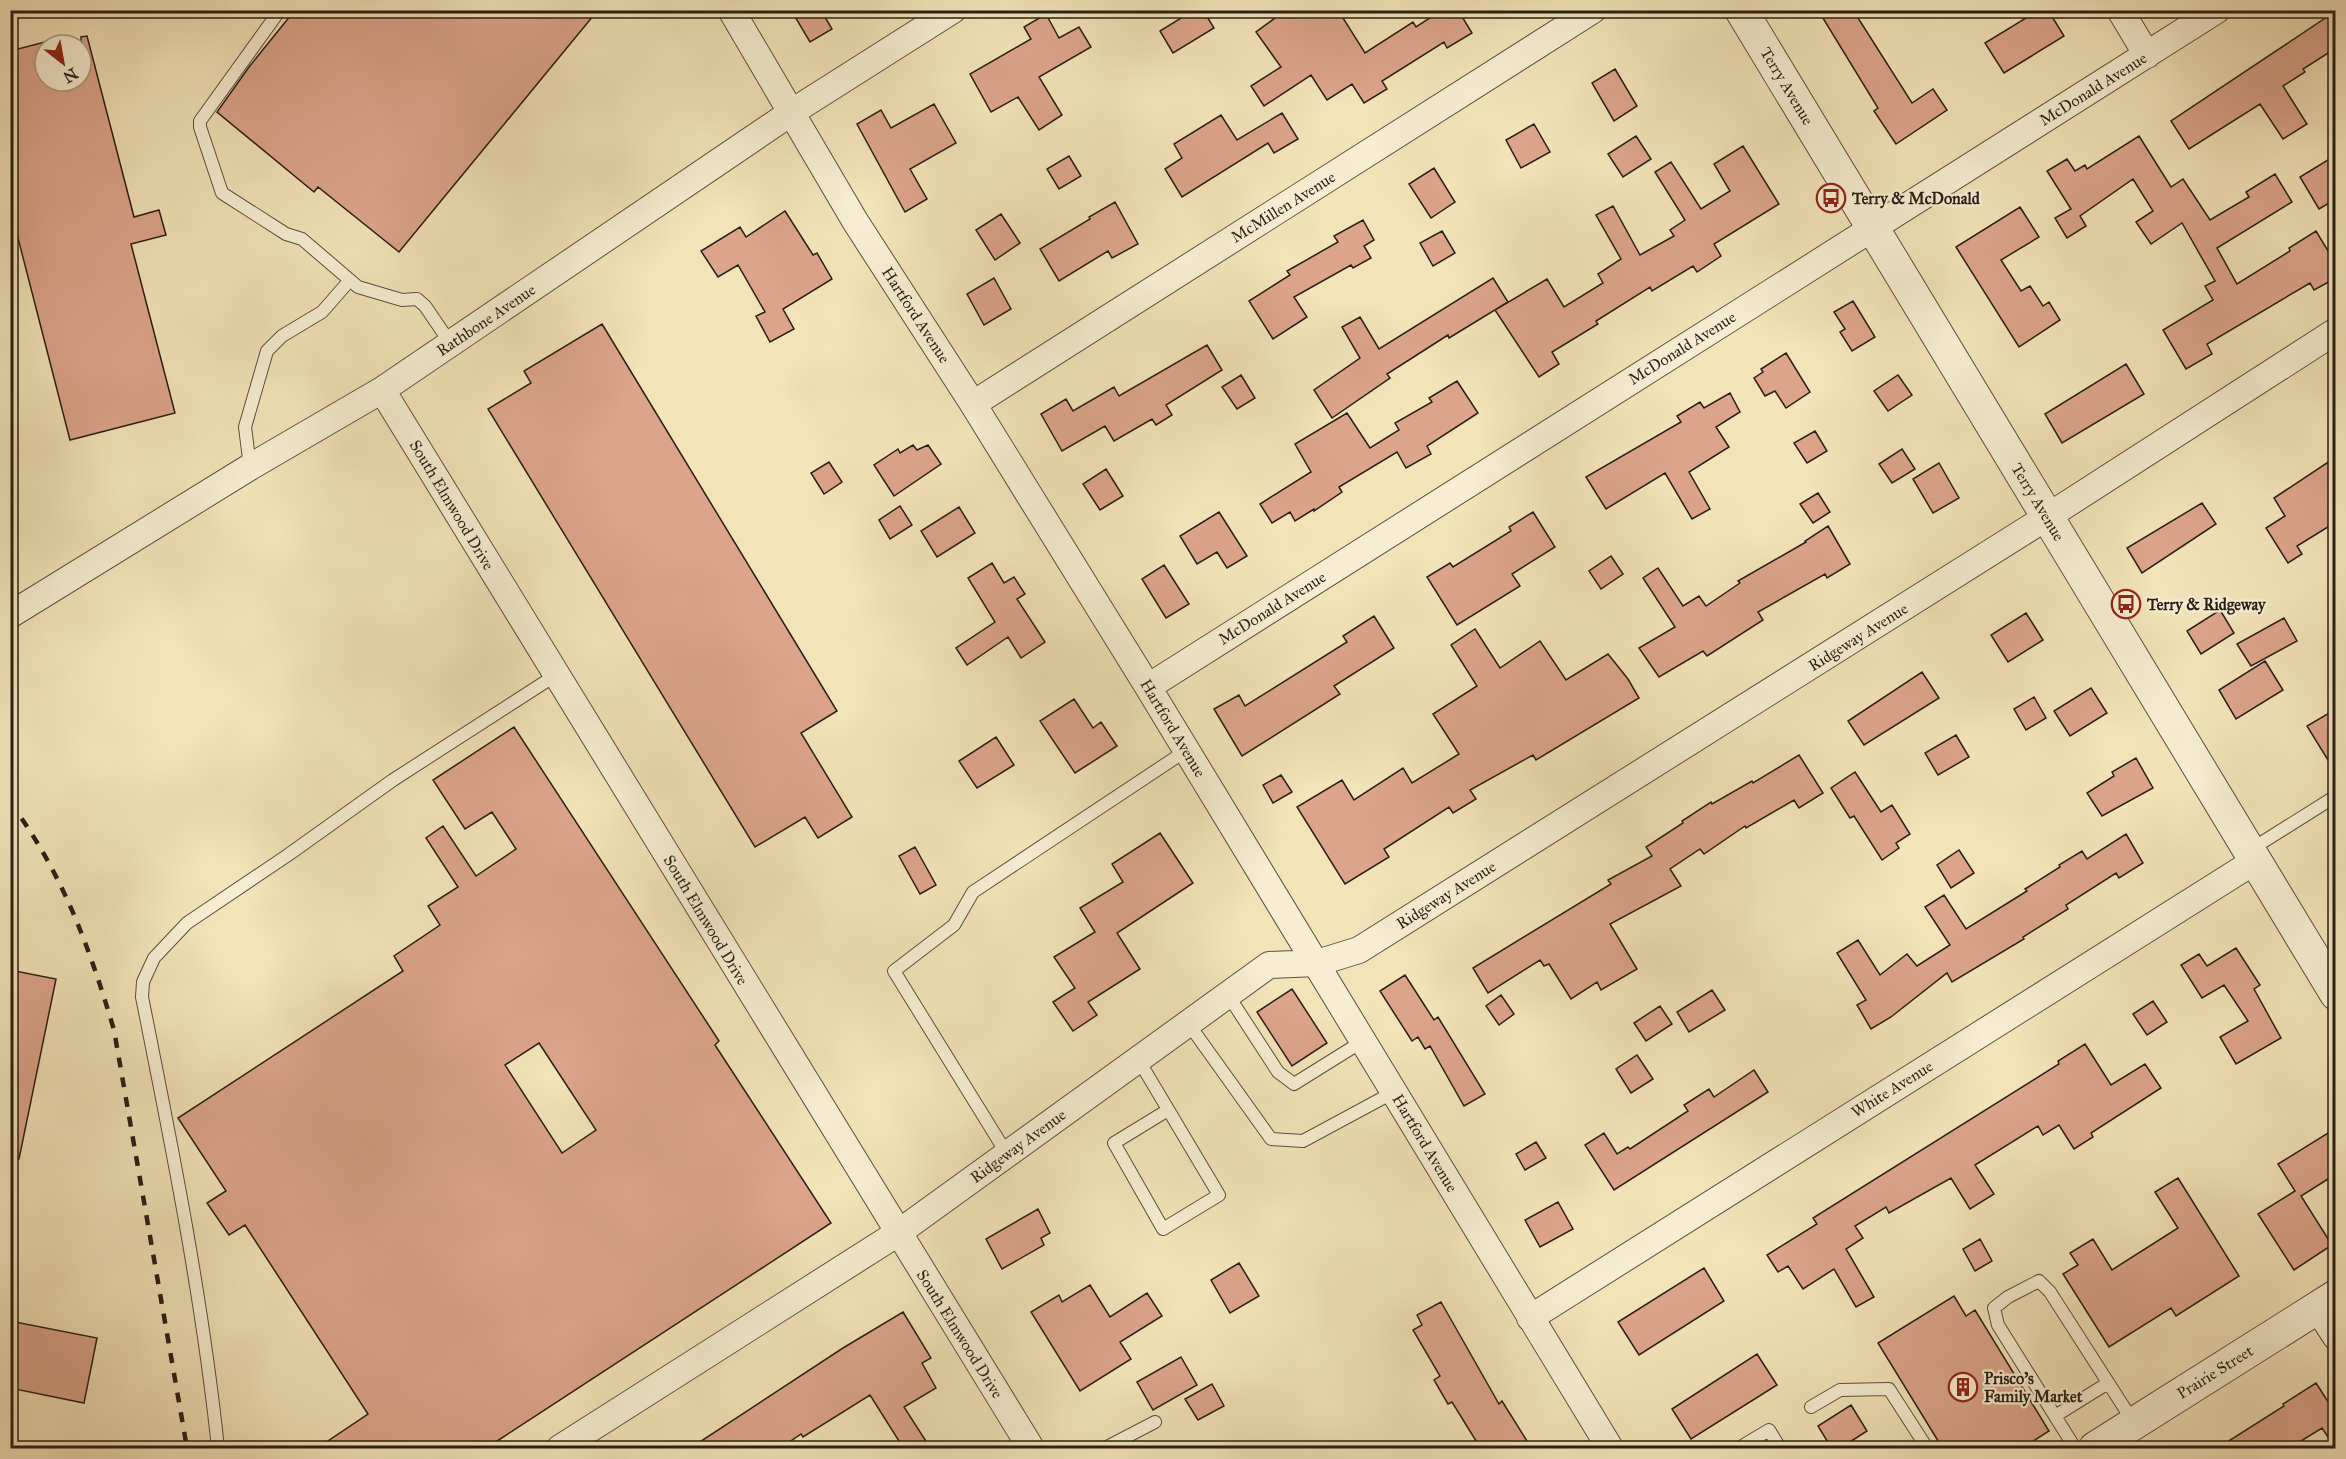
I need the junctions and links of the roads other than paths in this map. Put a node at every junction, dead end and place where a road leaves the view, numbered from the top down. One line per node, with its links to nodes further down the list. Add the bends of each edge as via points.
1 (280, 10): 11 (lane, via 200,121 200,128 222,193 286,234 302,239)
2 (731, 10): 9 (street, Hartford Avenue)
3 (953, 10): 9 (street, Rathbone Avenue)
4 (1593, 10): 15 (street, McMillen Avenue)
5 (1741, 10): 10 (street, Terry Avenue)
6 (2120, 10): 8 (street)
7 (2217, 10): 8 (street, McDonald Avenue)
8 (2147, 55): 10 (street, McDonald Avenue)
9 (792, 112): 13 (street, Rathbone Avenue); 15 (street, Hartford Avenue, via 855,221)
10 (1872, 228): 17 (street, Terry Avenue); 20 (street, McDonald Avenue)
11 (350, 280): 13 (lane, via 357,286 402,300 417,299); 16 (lane, via 322,312 282,336 267,351 245,427)
12 (2336, 331): 17 (street, Ridgeway Avenue)
13 (451, 344): 14 (street, Rathbone Avenue)
14 (382, 390): 16 (street, Rathbone Avenue); 19 (street, South Elmwood Drive)
15 (973, 404): 20 (street, Hartford Avenue)
16 (250, 467): 18 (street, Rathbone Avenue)
17 (2048, 518): 23 (street, Terry Avenue); 24 (street, Ridgeway Avenue, via 1359,950)
18 (10, 615)
19 (556, 675): 33 (street, South Elmwood Drive); 42 (lane, via 393,780 188,923 154,958 143,982 142,997 187,1223 209,1358)
20 (1148, 687): 21 (street, Hartford Avenue)
21 (1187, 750): 24 (street, Hartford Avenue); 32 (lane, via 973,891 954,925 894,971)
22 (2336, 796): 23 (lane)
23 (2252, 856): 25 (street, Terry Avenue); 35 (street, White Avenue)
24 (1317, 963): 26 (street, Ridgeway Avenue, via 1269,965); 28 (street, Hartford Avenue)
25 (2336, 994)
26 (1228, 995): 27 (street, Ridgeway Avenue); 28 (lane, via 1278,1072 1294,1084)
27 (1188, 1023): 29 (street, Ridgeway Avenue); 30 (lane, via 1271,1139 1303,1141)
28 (1363, 1041): 30 (street, Hartford Avenue)
29 (1138, 1059): 31 (lane); 32 (street, Ridgeway Avenue)
30 (1394, 1092): 35 (street, Hartford Avenue)
31 (1168, 1110): 31 (lane, via 1219,1195 1163,1229 1114,1143)
32 (1007, 1154): 33 (street, Ridgeway Avenue)
33 (898, 1233): 43 (street, Ridgeway Avenue); 44 (street, South Elmwood Drive)
34 (2326, 1302): 36 (street); 41 (street, Prairie Street)
35 (1530, 1318): 46 (street, Hartford Avenue)
36 (2336, 1337)
37 (2108, 1383): 39 (lane); 39 (lane, via 2039,1281 2008,1297 1994,1308 1998,1325); 41 (lane)
38 (1811, 1407): 49 (lane, via 1840,1390 1889,1389)
39 (2055, 1416): 50 (lane)
40 (1155, 1422): 45 (lane)
41 (2134, 1424): 51 (street, Prairie Street)
42 (218, 1449)
43 (560, 1449)
44 (1031, 1449)
45 (1105, 1449)
46 (1610, 1449)
47 (1739, 1449): 48 (lane, via 1769,1430)
48 (1780, 1449)
49 (1927, 1449)
50 (2075, 1449)
51 (2095, 1449)

